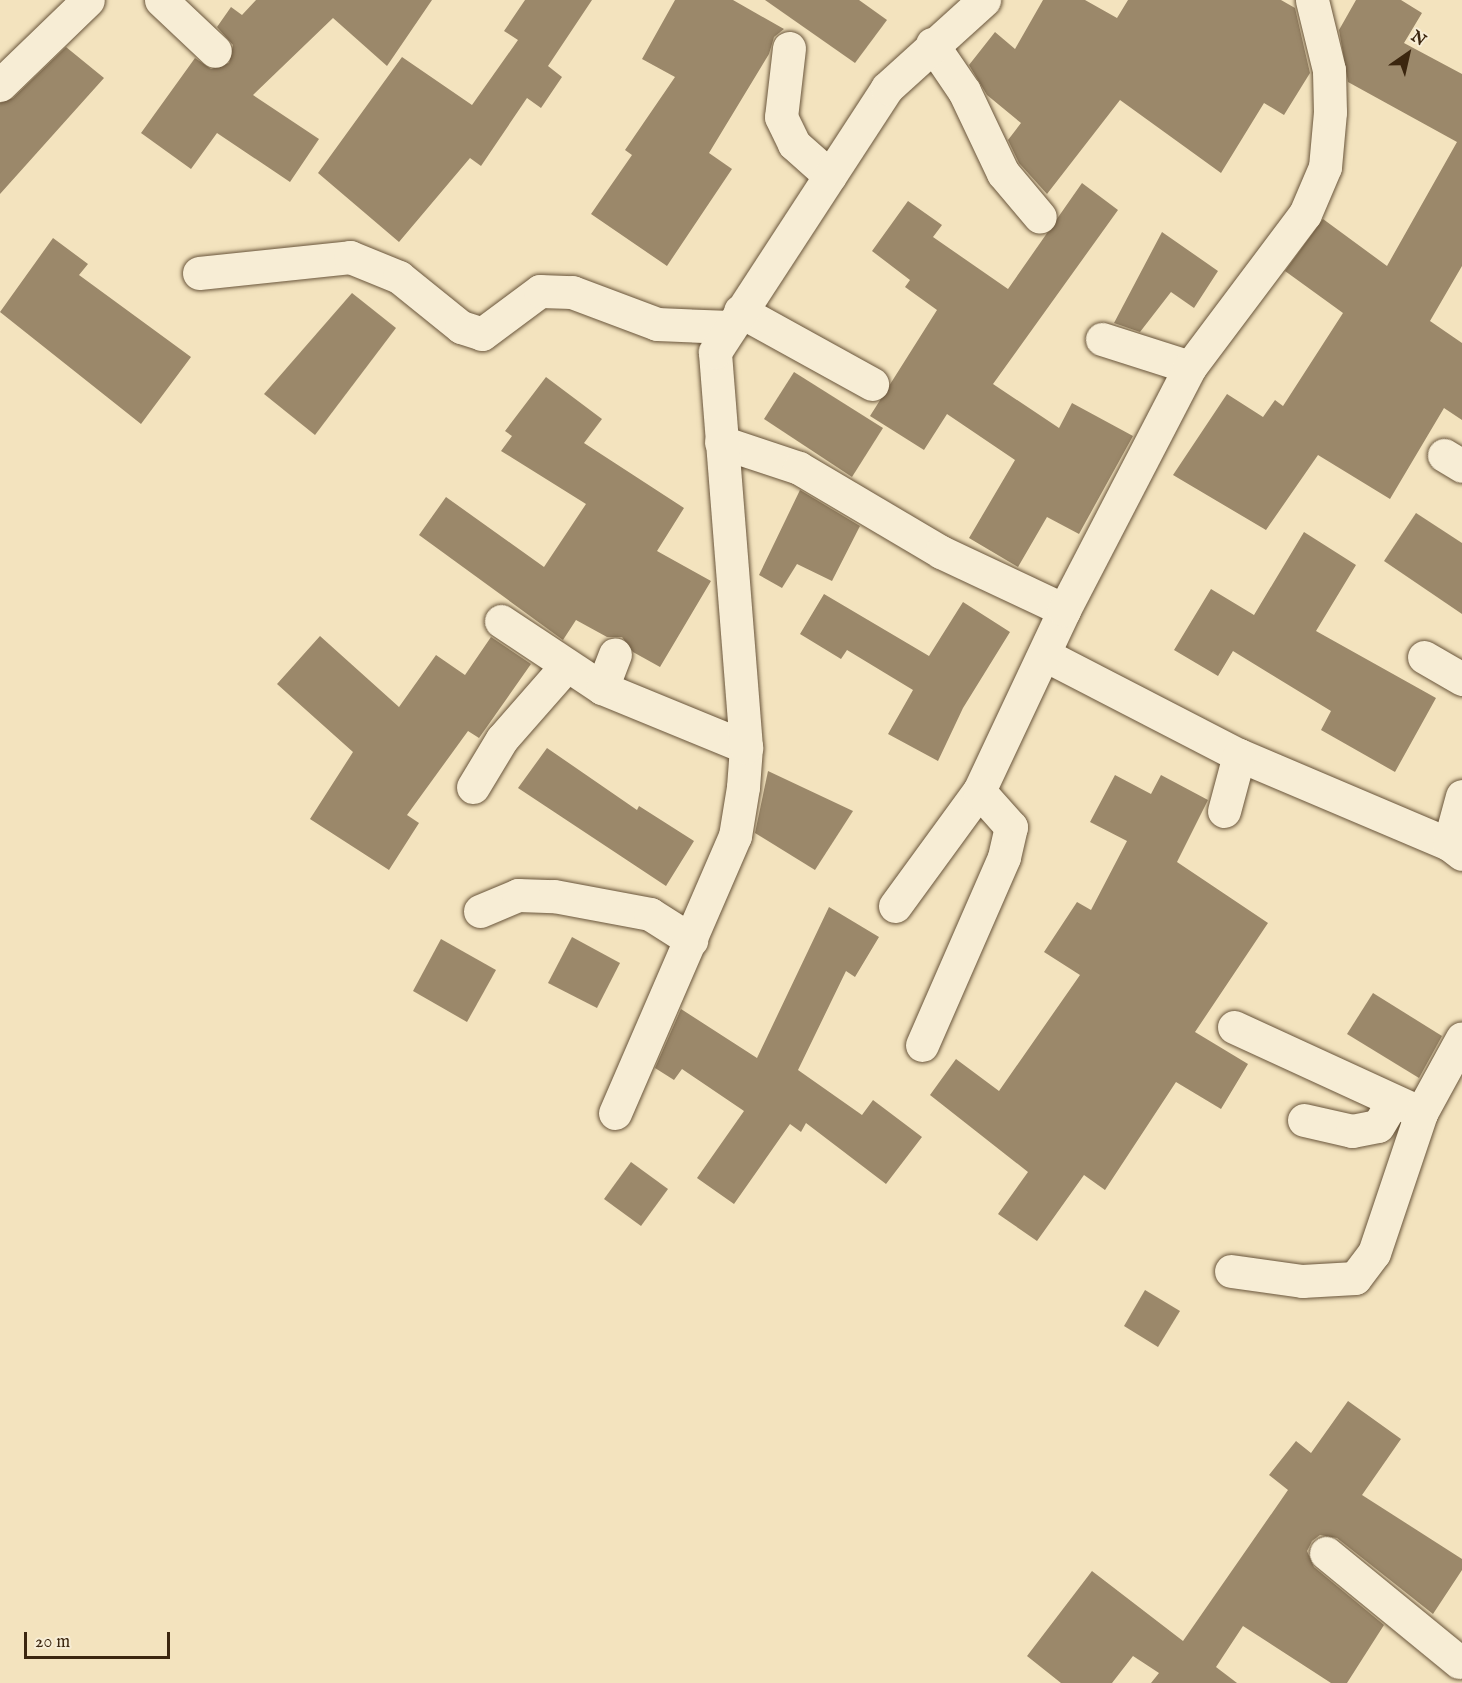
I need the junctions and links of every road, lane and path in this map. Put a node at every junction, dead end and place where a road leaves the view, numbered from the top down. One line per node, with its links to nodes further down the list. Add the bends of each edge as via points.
1 (88, 0): 8 (street)
2 (161, 0): 7 (street)
3 (982, 0): 5 (street)
4 (1312, 0): 14 (street, via 1329,70 1325,167 1305,214)
5 (932, 44): 9 (street, via 887,88); 10 (street, via 964,91 1003,173)
6 (789, 48): 9 (street, via 781,117 794,144)
7 (215, 51)
8 (0, 85)
9 (830, 176): 12 (street)
10 (1040, 217)
11 (199, 273): 12 (street, via 350,256 399,277 461,327 482,334 540,291 572,292 657,324)
12 (735, 319): 15 (street); 16 (street, via 715,352)
13 (1102, 339): 14 (street)
14 (1190, 367): 17 (street)
15 (872, 384)
16 (721, 442): 17 (street, via 799,468 941,552); 25 (street)
17 (1064, 610): 20 (street)
18 (501, 621): 22 (street)
19 (615, 654): 24 (street)
20 (1045, 655): 26 (street); 28 (street)
21 (1424, 657): 23 (street)
22 (565, 667): 24 (street); 27 (street, via 502,739)
23 (1462, 679)
24 (602, 688): 25 (street)
25 (746, 747): 34 (street, via 735,836)
26 (1239, 755): 30 (street); 31 (street)
27 (473, 787)
28 (979, 791): 32 (street); 37 (street, via 1011,827)
29 (1462, 796): 31 (street)
30 (1224, 812)
31 (1456, 849)
32 (895, 906)
33 (480, 911): 34 (street, via 518,895 554,896 650,914)
34 (691, 940): 39 (street)
35 (1234, 1027): 38 (street)
36 (1462, 1038): 38 (street)
37 (922, 1045)
38 (1407, 1108): 40 (street, via 1378,1126 1352,1131); 41 (street, via 1374,1252 1355,1278 1302,1281)
39 (615, 1113)
40 (1304, 1120)
41 (1231, 1271)
42 (1326, 1552): 43 (street)
43 (1454, 1671)

